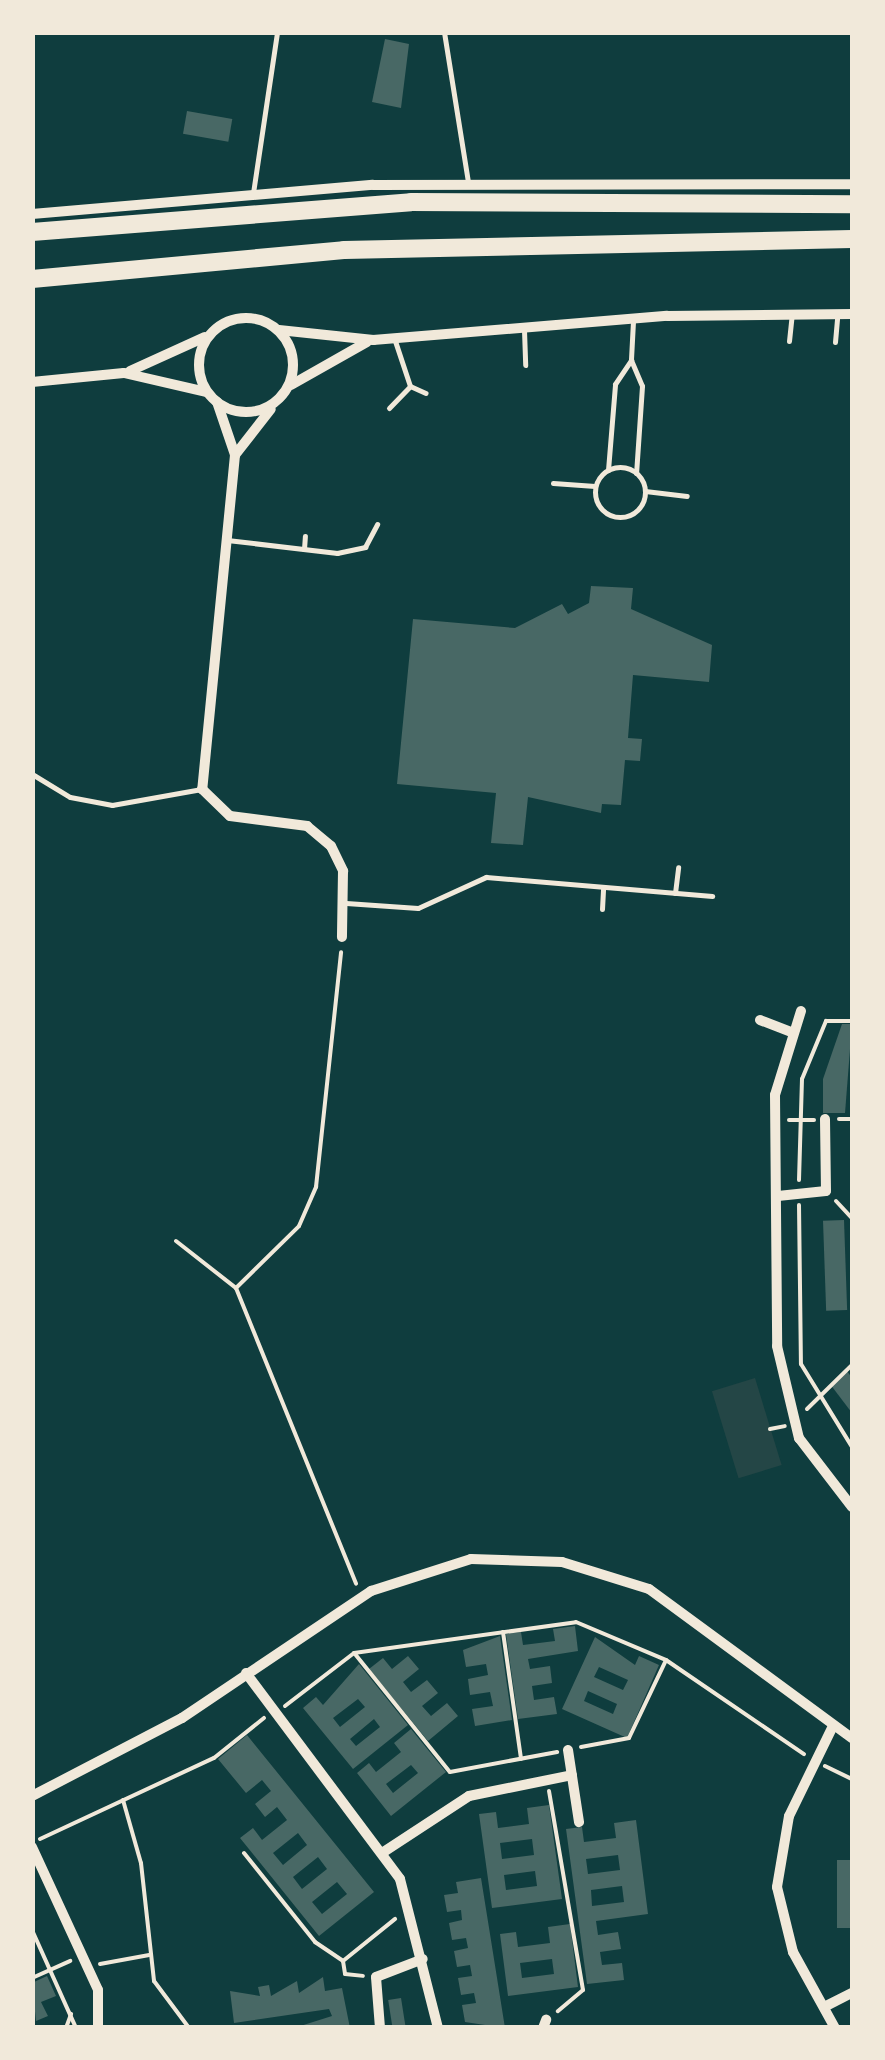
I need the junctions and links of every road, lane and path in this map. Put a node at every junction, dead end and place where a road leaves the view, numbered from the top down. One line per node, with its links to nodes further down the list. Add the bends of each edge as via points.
1 (276, 32): 5 (lane)
2 (444, 32): 3 (lane)
3 (468, 182): 4 (street); 5 (street)
4 (852, 184)
5 (252, 193): 7 (street)
6 (852, 204): 8 (highway, via 411,202)
7 (32, 214)
8 (32, 232)
9 (852, 239): 10 (highway, via 344,250)
10 (32, 279)
11 (792, 314): 12 (street); 14 (street); 20 (lane)
12 (837, 314): 13 (street); 21 (lane)
13 (852, 314)
14 (634, 318): 15 (street); 22 (lane)
15 (524, 328): 18 (street); 23 (lane)
16 (279, 330): 17 (street, via 237,318); 19 (street); 27 (street, via 294,357)
17 (211, 332): 24 (street); 28 (street, via 198,368)
18 (394, 338): 19 (street); 26 (lane)
19 (373, 340): 27 (street)
20 (790, 341)
21 (835, 342)
22 (631, 360): 34 (lane, via 615,384); 35 (lane, via 642,386)
23 (526, 366)
24 (124, 373): 25 (street); 28 (street)
25 (32, 382)
26 (410, 386): 29 (lane); 32 (lane)
27 (288, 388): 30 (street)
28 (207, 393): 31 (street)
29 (426, 393)
30 (278, 400): 31 (street, via 241,412); 33 (street)
31 (216, 402): 33 (street)
32 (389, 408)
33 (235, 455): 42 (street)
34 (608, 470): 35 (lane); 37 (lane)
35 (636, 473): 38 (lane)
36 (553, 483): 37 (lane)
37 (595, 486): 38 (lane, via 600,508 621,518 636,512)
38 (645, 491): 39 (lane)
39 (687, 496)
40 (378, 524): 43 (lane, via 365,547)
41 (305, 536): 43 (lane)
42 (224, 539): 43 (lane); 45 (street)
43 (304, 549)
44 (32, 774): 45 (lane, via 70,797 112,805)
45 (202, 789): 50 (street, via 230,816 307,826 331,846)
46 (678, 867): 48 (lane)
47 (603, 887): 48 (lane); 50 (lane, via 486,877 418,908); 51 (lane)
48 (675, 893): 49 (lane)
49 (712, 896)
50 (346, 904): 52 (street)
51 (602, 909)
52 (342, 937): 63 (path, via 316,1187 299,1226)
53 (802, 1010): 56 (street)
54 (760, 1020): 56 (street)
55 (852, 1022): 59 (path, via 826,1021 802,1079)
56 (791, 1032): 60 (street, via 776,1081)
57 (825, 1119): 58 (street)
58 (826, 1191): 59 (street); 61 (path)
59 (799, 1192): 60 (street); 65 (path, via 802,1364)
60 (778, 1196): 67 (street, via 786,1396 804,1448)
61 (852, 1218)
62 (176, 1241): 63 (path)
63 (236, 1288): 68 (path)
64 (852, 1365): 65 (path)
65 (814, 1395): 66 (path)
66 (852, 1447)
67 (852, 1507)
68 (361, 1596): 72 (street); 74 (street, via 444,1563 583,1565 686,1610)
69 (503, 1632): 70 (path); 71 (path, via 576,1622); 78 (path)
70 (354, 1654): 73 (path); 78 (path, via 450,1772)
71 (666, 1660): 76 (path, via 630,1738); 79 (path)
72 (246, 1673): 73 (street); 83 (street, via 182,1718)
73 (274, 1713): 84 (path, via 214,1758); 88 (street)
74 (832, 1728): 75 (street); 79 (street)
75 (852, 1738)
76 (568, 1750): 77 (path); 80 (street)
77 (542, 1754): 78 (path); 82 (path)
78 (520, 1759)
79 (816, 1761): 81 (path); 99 (street, via 789,1816 777,1887 793,1952)
80 (572, 1776): 82 (street); 85 (street)
81 (852, 1779)
82 (546, 1780): 88 (street, via 462,1799); 101 (path, via 583,1990)
83 (32, 1796)
84 (123, 1800): 86 (path); 91 (path)
85 (579, 1822)
86 (32, 1844): 93 (street)
87 (244, 1852): 94 (path, via 315,1942)
88 (382, 1853): 89 (street)
89 (410, 1906): 92 (street); 94 (path)
90 (32, 1930): 95 (path)
91 (149, 1955): 93 (path); 105 (path, via 163,2000)
92 (423, 1959): 106 (street, via 376,1977); 107 (street)
93 (86, 1961): 95 (path); 104 (street)
94 (342, 1962): 96 (path)
95 (51, 1970): 97 (path); 100 (path)
96 (346, 1974)
97 (32, 1978)
98 (852, 1993): 99 (street)
99 (826, 2006): 108 (street)
100 (71, 2014): 102 (path); 103 (path)
101 (545, 2024)
102 (66, 2028)
103 (76, 2028)
104 (98, 2028)
105 (189, 2028)
106 (380, 2028)
107 (438, 2028)
108 (835, 2028)

